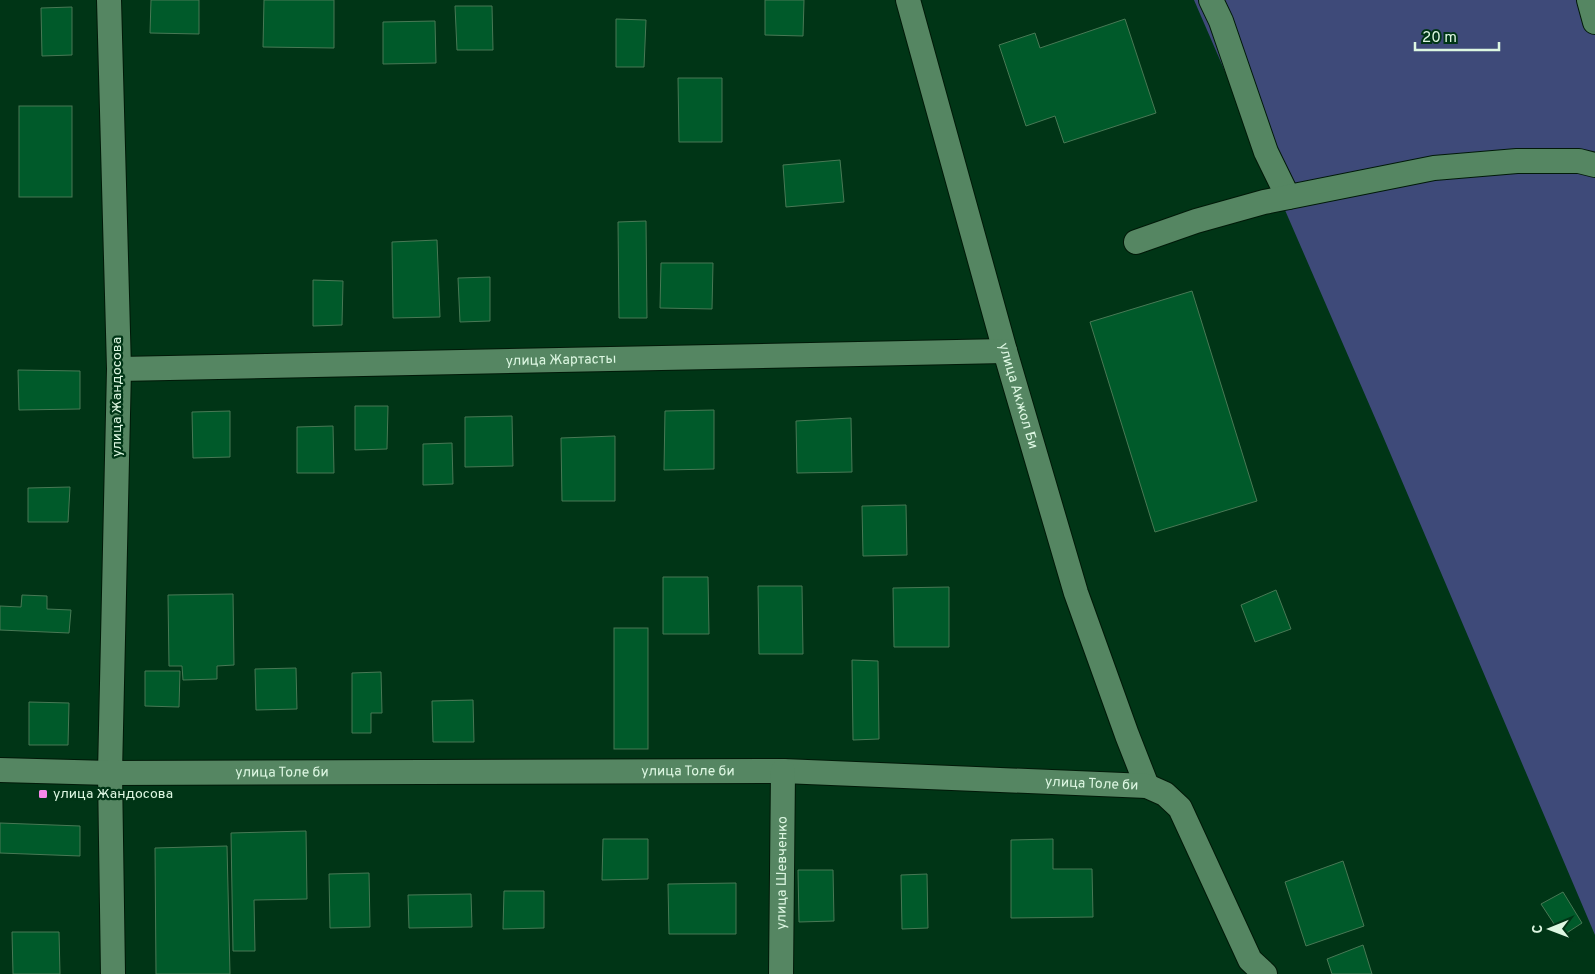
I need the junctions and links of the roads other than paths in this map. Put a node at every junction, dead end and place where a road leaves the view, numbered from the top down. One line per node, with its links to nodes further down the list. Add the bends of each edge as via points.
1 (108, 0): 10 (street, улица Жандосова)
2 (908, 0): 9 (street, улица Акжол Би)
3 (1211, 0): 7 (street, via 1266,152)
4 (1589, 0): 5 (street)
5 (1595, 22)
6 (1595, 165): 7 (street, via 1579,161 1517,161 1434,168)
7 (1288, 197): 8 (street, via 1196,221)
8 (1136, 242)
9 (1005, 351): 10 (street, улица Жартасты); 14 (street, улица Акжол Би, via 1076,592)
10 (119, 369): 13 (street, улица Жандосова)
11 (0, 770): 13 (street, улица Толе би)
12 (783, 772): 13 (street, улица Толе би); 14 (street, улица Толе би); 16 (street, улица Шевченко)
13 (110, 773): 15 (street, улица Жандосова)
14 (1147, 786): 17 (street, улица Толе би, via 1165,794 1180,808 1250,960)
15 (113, 974)
16 (781, 974)
17 (1265, 974)

